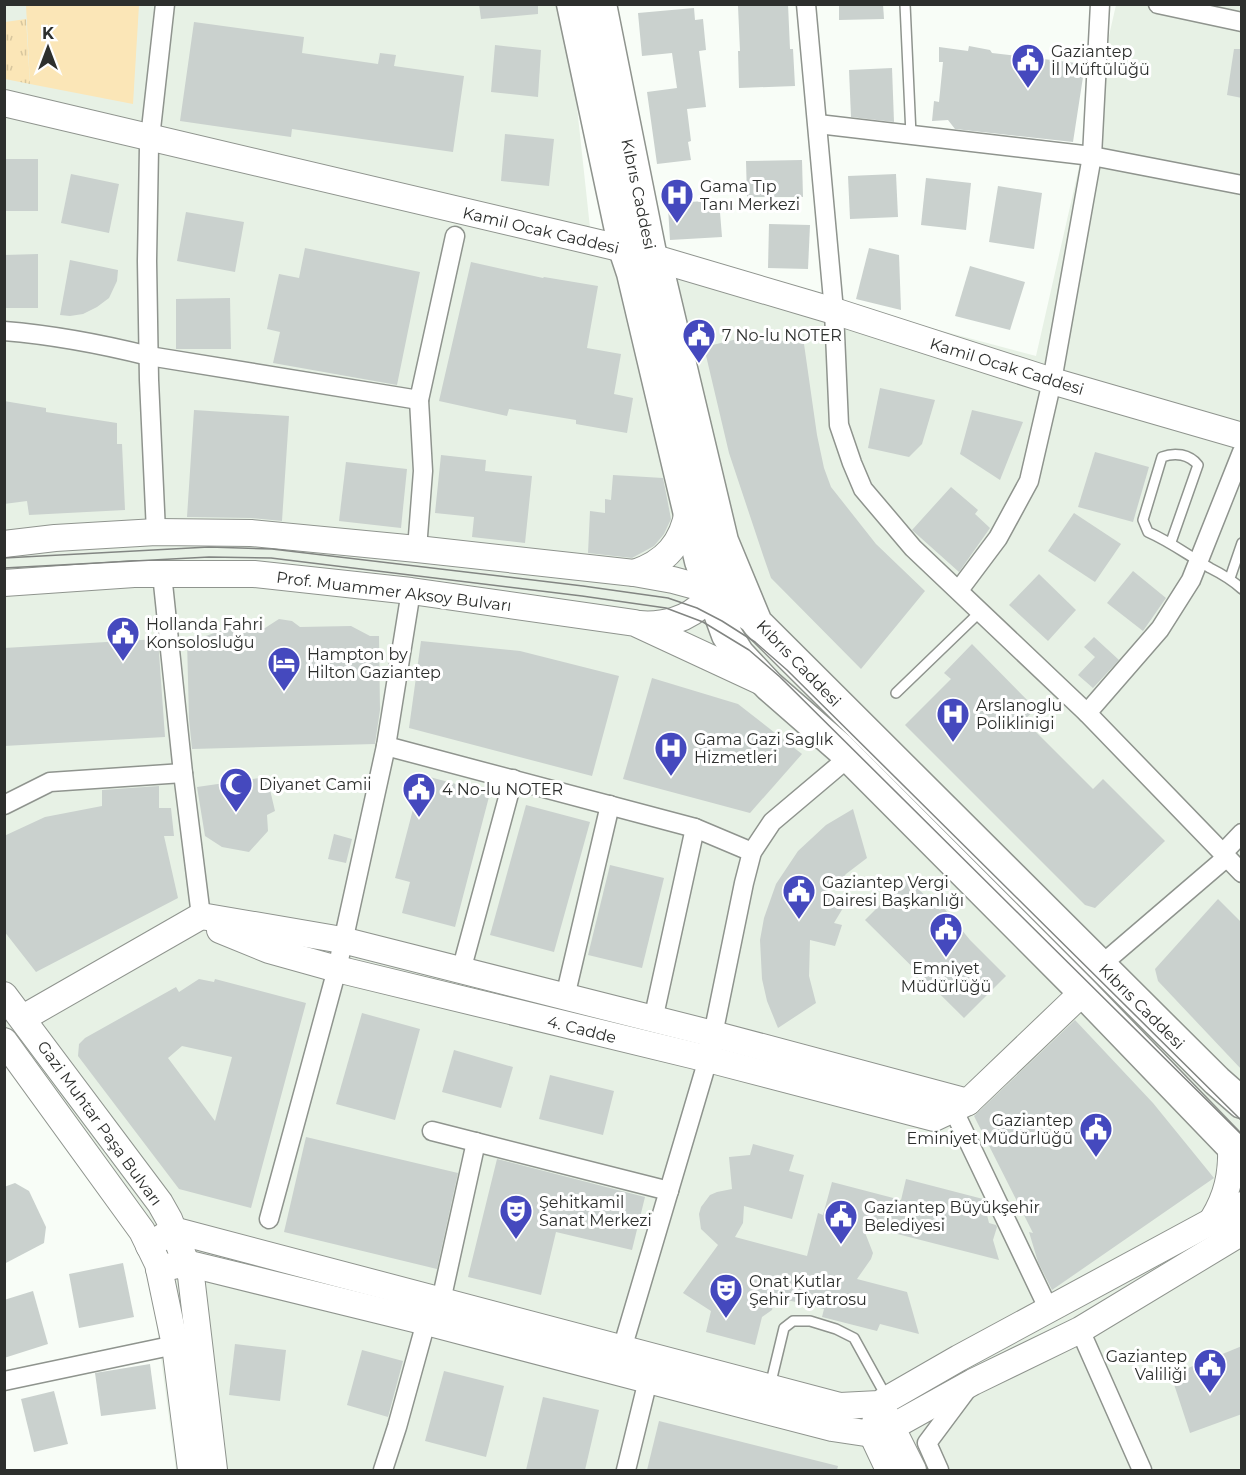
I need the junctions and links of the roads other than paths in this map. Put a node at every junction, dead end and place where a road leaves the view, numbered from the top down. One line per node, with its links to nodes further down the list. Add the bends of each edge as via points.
1 (165, 4): 12 (street)
2 (572, 4): 16 (main road)
3 (601, 4): 16 (main road, Kıbrıs Caddesi)
4 (806, 4): 10 (street)
5 (905, 4): 11 (lane)
6 (1100, 4): 13 (street)
7 (1158, 4): 8 (street)
8 (1242, 22)
9 (4, 103): 12 (street, Kamil Ocak Caddesi)
10 (818, 124): 11 (street); 17 (street)
11 (911, 135): 13 (street)
12 (149, 137): 16 (street, Kamil Ocak Caddesi); 19 (street)
13 (1092, 156): 14 (street); 20 (street)
14 (1242, 185)
15 (455, 236): 21 (street)
16 (638, 254): 17 (street, Kamil Ocak Caddesi); 24 (main road, via 632,273); 26 (main road, Kıbrıs Caddesi, via 660,276)
17 (834, 311): 20 (street, Kamil Ocak Caddesi); 38 (street, via 839,425 863,489 912,548)
18 (4, 331): 19 (street, via 108,345)
19 (149, 356): 21 (street); 25 (street)
20 (1052, 381): 22 (street, Kamil Ocak Caddesi); 38 (street, via 1029,481 998,538)
21 (419, 400): 30 (street, via 423,471)
22 (1242, 436)
23 (1242, 453): 31 (street)
24 (688, 510): 32 (street, via 684,530 673,549 656,564); 37 (main road)
25 (156, 532): 29 (street); 30 (street, via 251,533)
26 (723, 541): 37 (street); 42 (main road, Kıbrıs Caddesi)
27 (1171, 542): 27 (lane, via 1198,465 1193,459 1173,453 1162,457 1143,520 1148,532); 31 (lane)
28 (1242, 543): 34 (lane)
29 (4, 544)
30 (417, 549): 32 (street)
31 (1199, 561): 34 (lane); 45 (street, via 1160,629)
32 (634, 573): 37 (street)
33 (162, 574): 35 (street, Prof. Muammer Aksoy Bulvarı); 39 (street, Prof. Muammer Aksoy Bulvarı, via 254,574); 48 (street)
34 (1230, 578): 36 (lane)
35 (4, 583)
36 (1242, 589)
37 (710, 590): 41 (street, via 697,608 676,620 649,625); 42 (street); 43 (main road, via 739,654)
38 (959, 590): 40 (street)
39 (411, 591): 41 (street, Prof. Muammer Aksoy Bulvarı); 46 (street)
40 (981, 611): 44 (lane); 45 (street)
41 (635, 623): 43 (street, Prof. Muammer Aksoy Bulvarı)
42 (757, 623): 59 (main road, Kıbrıs Caddesi)
43 (769, 686): 47 (main road)
44 (897, 693)
45 (1087, 712): 55 (street)
46 (387, 746): 49 (street); 58 (street)
47 (849, 757): 54 (street, via 772,822); 62 (main road)
48 (183, 773): 50 (street, via 50,782); 57 (street)
49 (513, 779): 51 (street); 61 (street)
50 (4, 805)
51 (610, 805): 52 (street); 64 (street)
52 (695, 828): 54 (street); 66 (street)
53 (1242, 834): 55 (street)
54 (753, 852): 67 (street)
55 (1225, 855): 56 (street); 59 (street)
56 (1242, 873)
57 (201, 916): 58 (street); 60 (street, 4. Cadde, via 220,930 269,950); 65 (street)
58 (342, 940): 60 (street); 61 (street)
59 (1101, 965): 71 (main road, Kıbrıs Caddesi)
60 (337, 969): 69 (street, 4. Cadde); 77 (street)
61 (461, 971): 64 (street)
62 (1083, 993): 70 (street); 74 (main road)
63 (4, 995): 65 (street, Gazi Muhtar Paşa Bulvarı)
64 (565, 997): 66 (street)
65 (23, 1018): 79 (street, Gazi Muhtar Paşa Bulvarı, via 160,1203)
66 (653, 1020): 67 (street)
67 (713, 1034): 69 (street); 70 (street)
68 (4, 1041): 81 (street, Gazi Muhtar Paşa Bulvarı)
69 (708, 1059): 70 (street, 4. Cadde, via 934,1118); 75 (street)
70 (957, 1103): 84 (street)
71 (1242, 1103)
72 (432, 1131): 73 (street)
73 (476, 1142): 75 (street); 85 (street)
74 (1236, 1152): 78 (street, via 1228,1187)
75 (669, 1191): 88 (street)
76 (1242, 1205): 78 (street)
77 (269, 1219)
78 (1213, 1219): 84 (street)
79 (173, 1230): 81 (street); 82 (street, Gazi Muhtar Paşa Bulvarı); 85 (street)
80 (1240, 1234): 86 (street)
81 (149, 1246): 83 (street, Gazi Muhtar Paşa Bulvarı)
82 (186, 1263): 83 (street); 85 (street); 96 (street, Gazi Muhtar Paşa Bulvarı, via 191,1276)
83 (159, 1269): 87 (street, Gazi Muhtar Paşa Bulvarı)
84 (1049, 1310): 93 (street)
85 (434, 1312): 88 (street); 89 (street); 97 (street)
86 (1080, 1330): 91 (street); 102 (street)
87 (175, 1346): 90 (street); 95 (street, Gazi Muhtar Paşa Bulvarı)
88 (622, 1349): 92 (street)
89 (648, 1380): 94 (street, via 832,1428); 98 (street)
90 (4, 1381)
91 (973, 1382): 94 (street); 101 (street, via 927,1443)
92 (769, 1387): 93 (street, via 840,1406); 93 (lane, via 784,1328 793,1321 810,1321 854,1338)
93 (884, 1401): 94 (street)
94 (882, 1431): 99 (street); 100 (street)
95 (191, 1470)
96 (214, 1470)
97 (383, 1470)
98 (626, 1470)
99 (889, 1470)
100 (913, 1470)
101 (939, 1470)
102 (1142, 1470)

